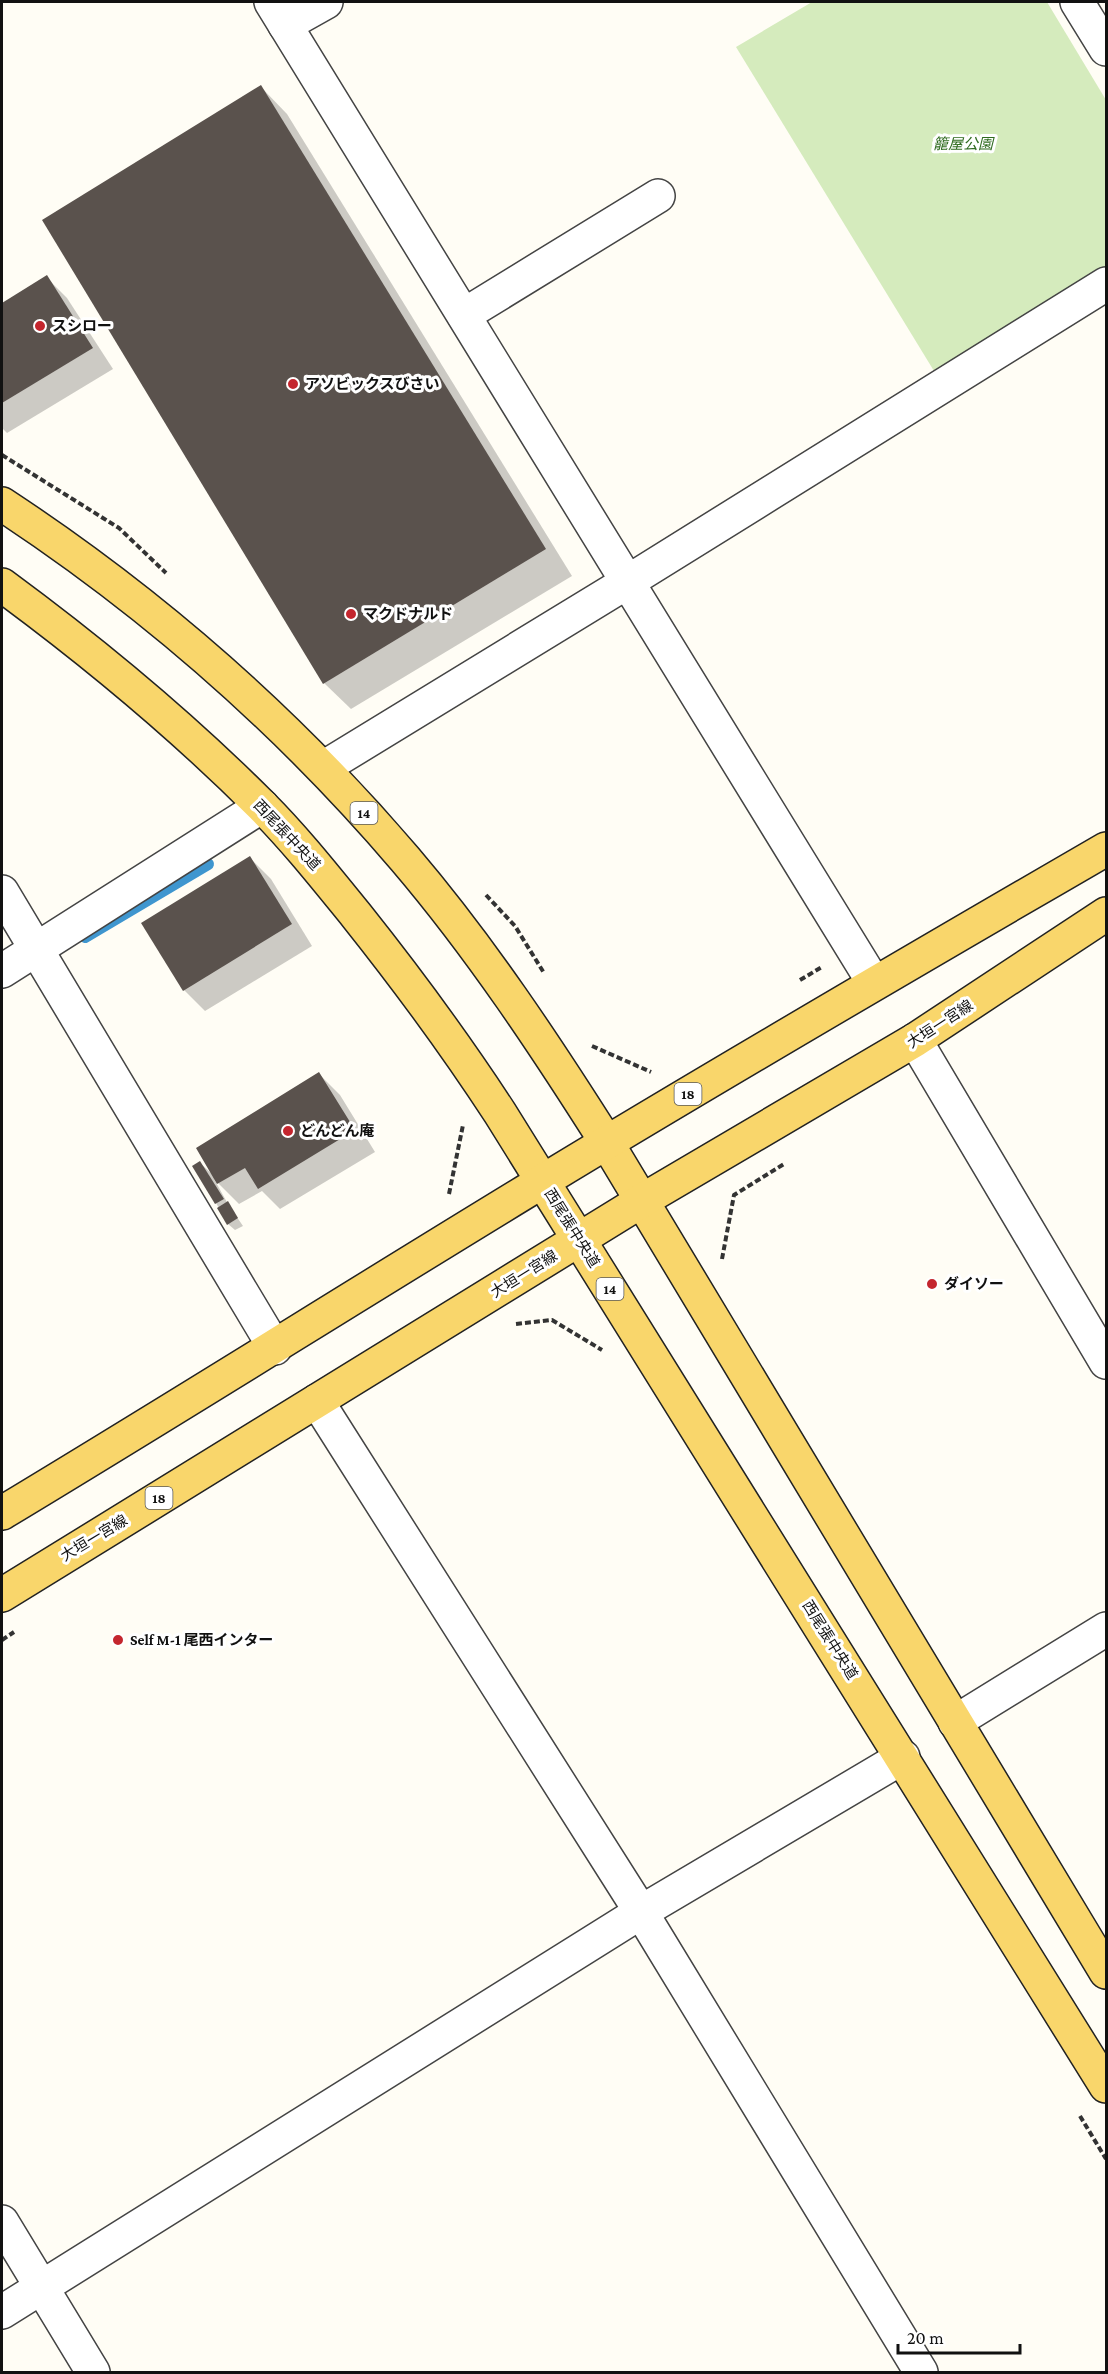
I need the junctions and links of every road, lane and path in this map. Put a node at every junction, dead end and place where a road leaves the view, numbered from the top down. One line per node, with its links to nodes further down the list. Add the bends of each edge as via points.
1 (326, 2): 3 (street)
2 (1077, 2): 4 (street)
3 (278, 13): 7 (street)
4 (1106, 47)
5 (658, 196): 7 (street)
6 (1107, 284): 9 (street)
7 (464, 315): 9 (street)
8 (2, 504): 11 (main road, 14, via 125,593 214,665)
9 (629, 581): 11 (street); 17 (street)
10 (2, 585): 12 (main road, 西尾張中央道 / 14, via 81,644 171,720)
11 (323, 768): 27 (main road, 14, via 405,860 483,959 547,1048)
12 (262, 806): 18 (street); 29 (main road, 西尾張中央道 / 14, via 329,882 451,1039)
13 (1107, 849): 21 (main road, 18)
14 (482, 891): 20 (path, via 515,926)
15 (2, 892): 18 (street)
16 (1107, 915): 23 (main road, 大垣一宮線 / 18)
17 (853, 947): 21 (street); 22 (path)
18 (36, 950): 19 (street); 35 (street)
19 (2, 971)
20 (545, 975)
21 (874, 983): 27 (main road, 18)
22 (792, 985)
23 (915, 1040): 31 (main road, 大垣一宮線 / 18); 37 (street)
24 (586, 1044): 25 (path, via 651,1072)
25 (661, 1066)
26 (465, 1119): 30 (path)
27 (607, 1143): 29 (main road, 18); 31 (main road, 14)
28 (794, 1159): 33 (path, via 734,1196)
29 (542, 1181): 32 (main road, 西尾張中央道 / 14); 35 (main road, 18)
30 (449, 1196)
31 (643, 1200): 32 (main road, 大垣一宮線 / 18); 44 (main road, 14)
32 (579, 1240): 38 (main road, 大垣一宮線 / 18); 45 (main road, 西尾張中央道 / 14)
33 (720, 1265)
34 (515, 1324): 36 (path, via 552,1320)
35 (275, 1348): 39 (main road, 18)
36 (603, 1351)
37 (1107, 1362)
38 (317, 1401): 40 (main road, 大垣一宮線 / 18); 46 (street)
39 (2, 1513)
40 (2, 1595)
41 (22, 1627): 43 (path)
42 (1107, 1629): 44 (street)
43 (2, 1640)
44 (955, 1722): 47 (main road, 14)
45 (903, 1757): 46 (street); 48 (main road, 西尾張中央道 / 14)
46 (641, 1912): 52 (street); 55 (street)
47 (1107, 1972)
48 (1107, 2086)
49 (1075, 2109): 50 (path)
50 (1107, 2159)
51 (2, 2222): 52 (street)
52 (42, 2287): 53 (street); 54 (street)
53 (2, 2312)
54 (93, 2373)
55 (921, 2373)

